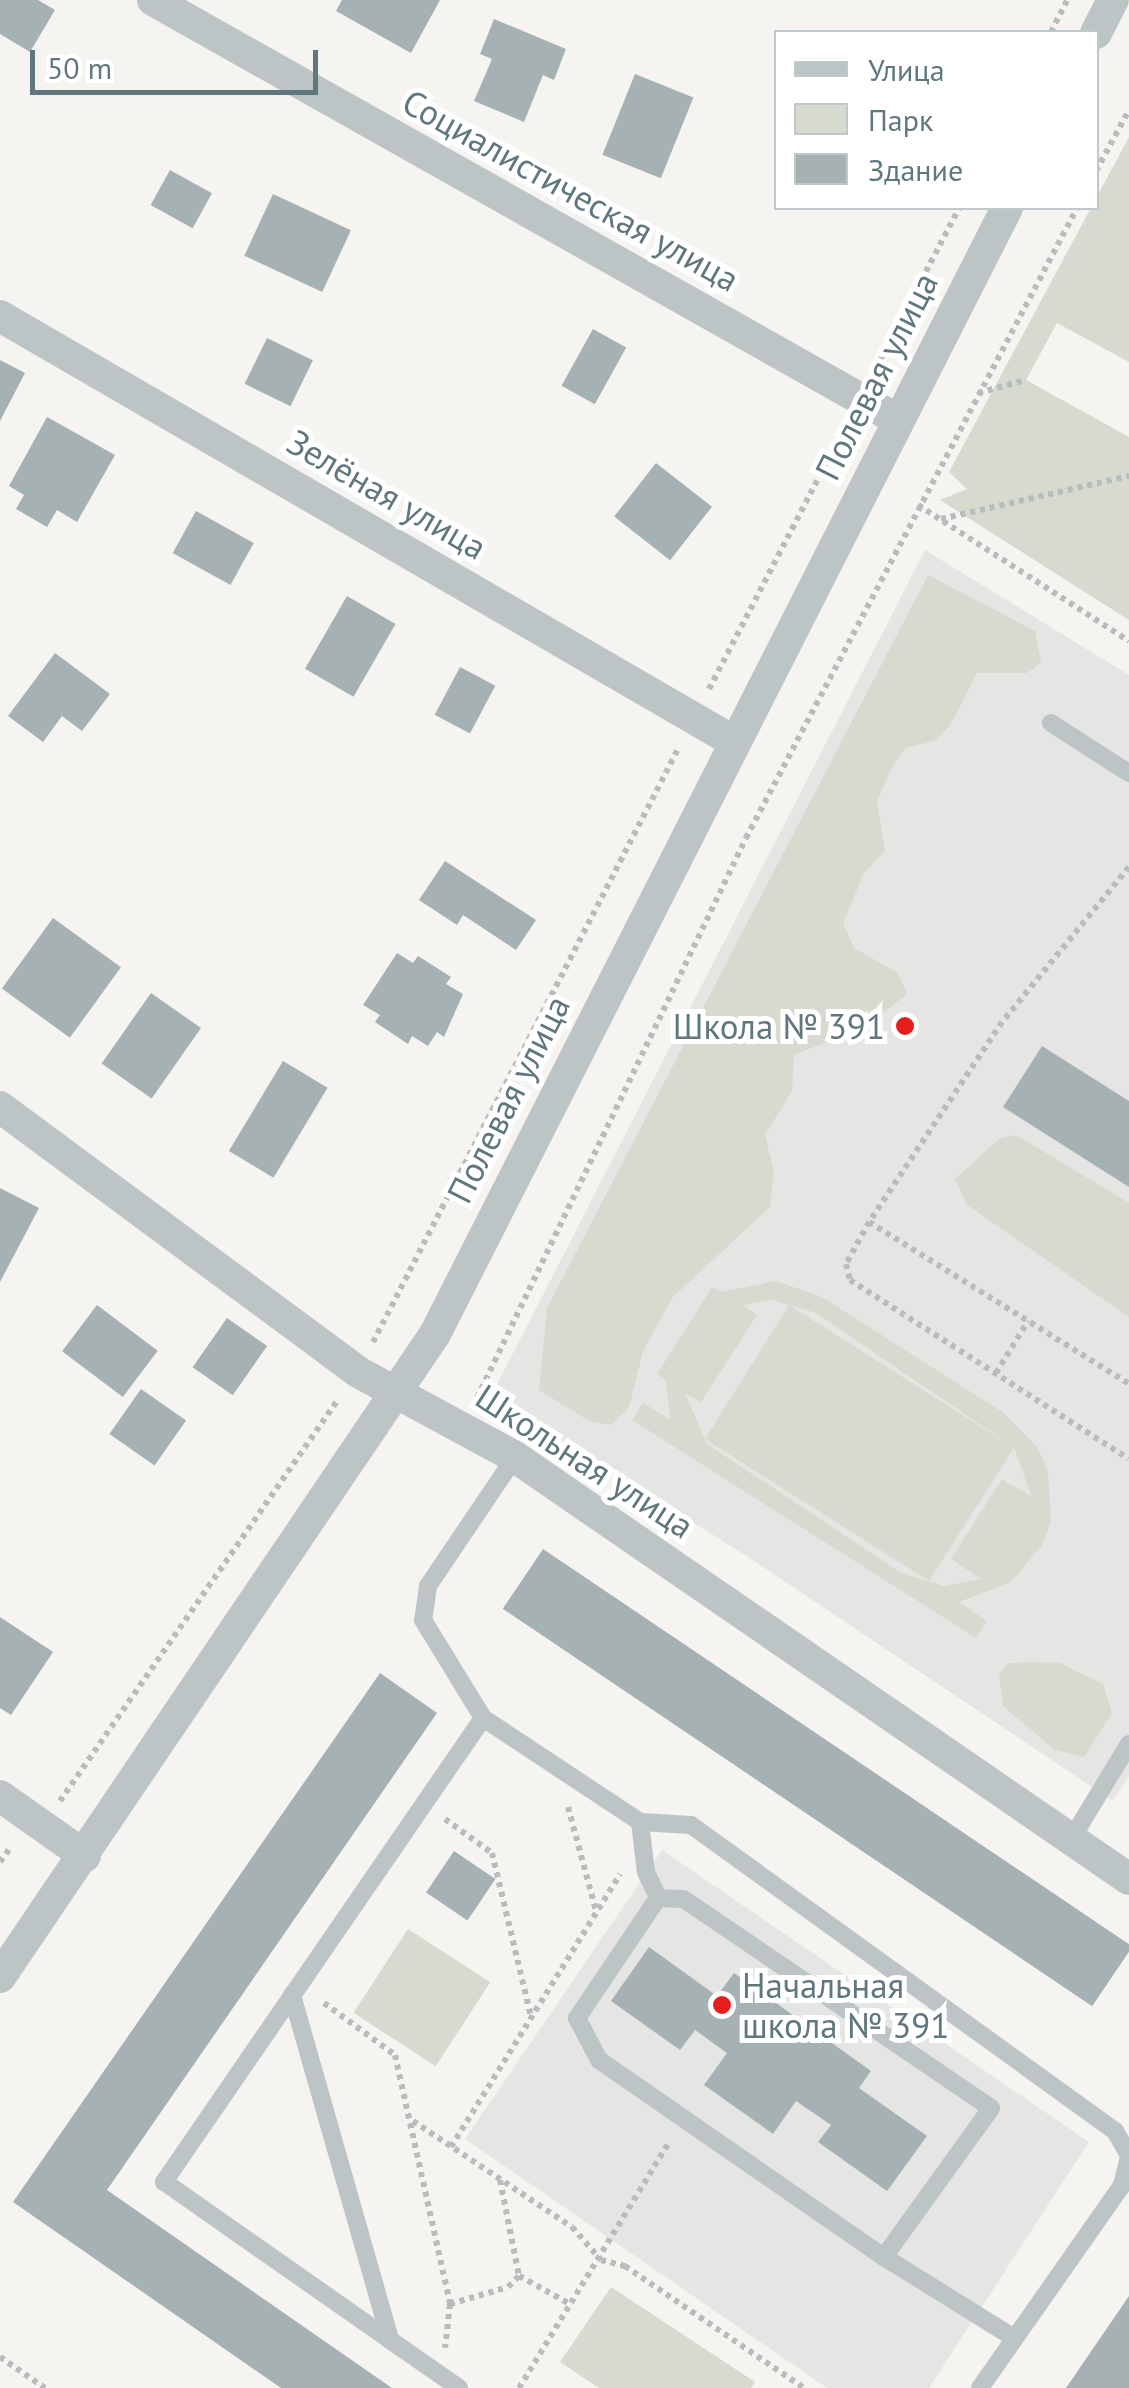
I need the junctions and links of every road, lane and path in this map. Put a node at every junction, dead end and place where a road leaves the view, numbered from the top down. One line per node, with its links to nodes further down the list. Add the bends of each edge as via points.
1 (153, 0): 14 (street, Социалистическая улица)
2 (1068, 0): 4 (path)
3 (1114, 0): 5 (street)
4 (1051, 30)
5 (1098, 30)
6 (1129, 110): 7 (path)
7 (1099, 165)
8 (959, 210): 14 (path)
9 (1006, 210): 15 (street, Полевая улица)
10 (1076, 210): 13 (path)
11 (0, 316): 20 (street, Зелёная улица)
12 (1026, 380): 13 (path)
13 (978, 393): 17 (path)
14 (860, 398): 15 (street, Социалистическая улица); 20 (path)
15 (898, 420): 22 (street, Полевая улица)
16 (1129, 476): 18 (path)
17 (918, 506): 18 (path); 32 (path, via 746,838)
18 (940, 520): 19 (path)
19 (1129, 641)
20 (694, 718): 22 (street, Зелёная улица); 28 (path)
21 (1052, 723): 23 (lane)
22 (733, 741): 31 (street, Полевая улица)
23 (1129, 773)
24 (1129, 867): 26 (path, via 1002,1022)
25 (0, 1107): 28 (street, Школьная улица)
26 (869, 1222): 27 (path); 29 (path, via 846,1264 850,1280)
27 (1028, 1321): 29 (path); 30 (path)
28 (358, 1372): 31 (street, Школьная улица); 39 (path, via 60,1802)
29 (996, 1373): 34 (path)
30 (1129, 1384)
31 (398, 1395): 32 (street, Школьная улица); 43 (street, Полевая улица)
32 (463, 1428): 33 (street, Школьная улица)
33 (515, 1457): 35 (lane, via 428,1586 423,1620); 42 (street, Школьная улица)
34 (1129, 1459)
35 (484, 1718): 38 (lane); 40 (lane)
36 (1129, 1744): 42 (lane)
37 (0, 1796): 39 (street)
38 (424, 1804): 50 (lane); 51 (path, via 492,1853)
39 (38, 1822): 43 (street); 44 (path)
40 (640, 1822): 47 (lane, via 646,1872); 55 (lane, via 691,1825 1115,2131)
41 (577, 1838): 48 (path)
42 (1072, 1838): 46 (street, Школьная улица)
43 (84, 1856): 49 (street, Полевая улица)
44 (0, 1862)
45 (620, 1873): 48 (path)
46 (1129, 1880)
47 (658, 1898): 52 (lane, via 577,2018 599,2060); 57 (lane, via 682,1899 991,2108)
48 (596, 1912): 51 (path)
49 (0, 1977)
50 (295, 1989): 53 (path, via 395,2055); 63 (lane); 63 (lane, via 164,2182)
51 (532, 2017): 54 (path)
52 (684, 2119): 57 (lane); 58 (path)
53 (413, 2122): 54 (path); 60 (path)
54 (451, 2147): 56 (path)
55 (1129, 2156): 62 (lane, via 1122,2185)
56 (500, 2180): 58 (path, via 572,2227); 59 (path)
57 (884, 2257): 62 (lane)
58 (601, 2260): 61 (path); 69 (path, via 625,2266)
59 (519, 2276): 60 (path, via 508,2286); 61 (path)
60 (450, 2304): 65 (path)
61 (572, 2305): 68 (path)
62 (1014, 2338): 70 (lane)
63 (390, 2340): 65 (lane)
64 (0, 2357): 66 (path)
65 (442, 2374): 67 (lane)
66 (45, 2388)
67 (459, 2388)
68 (519, 2388)
69 (804, 2388)
70 (980, 2388)

